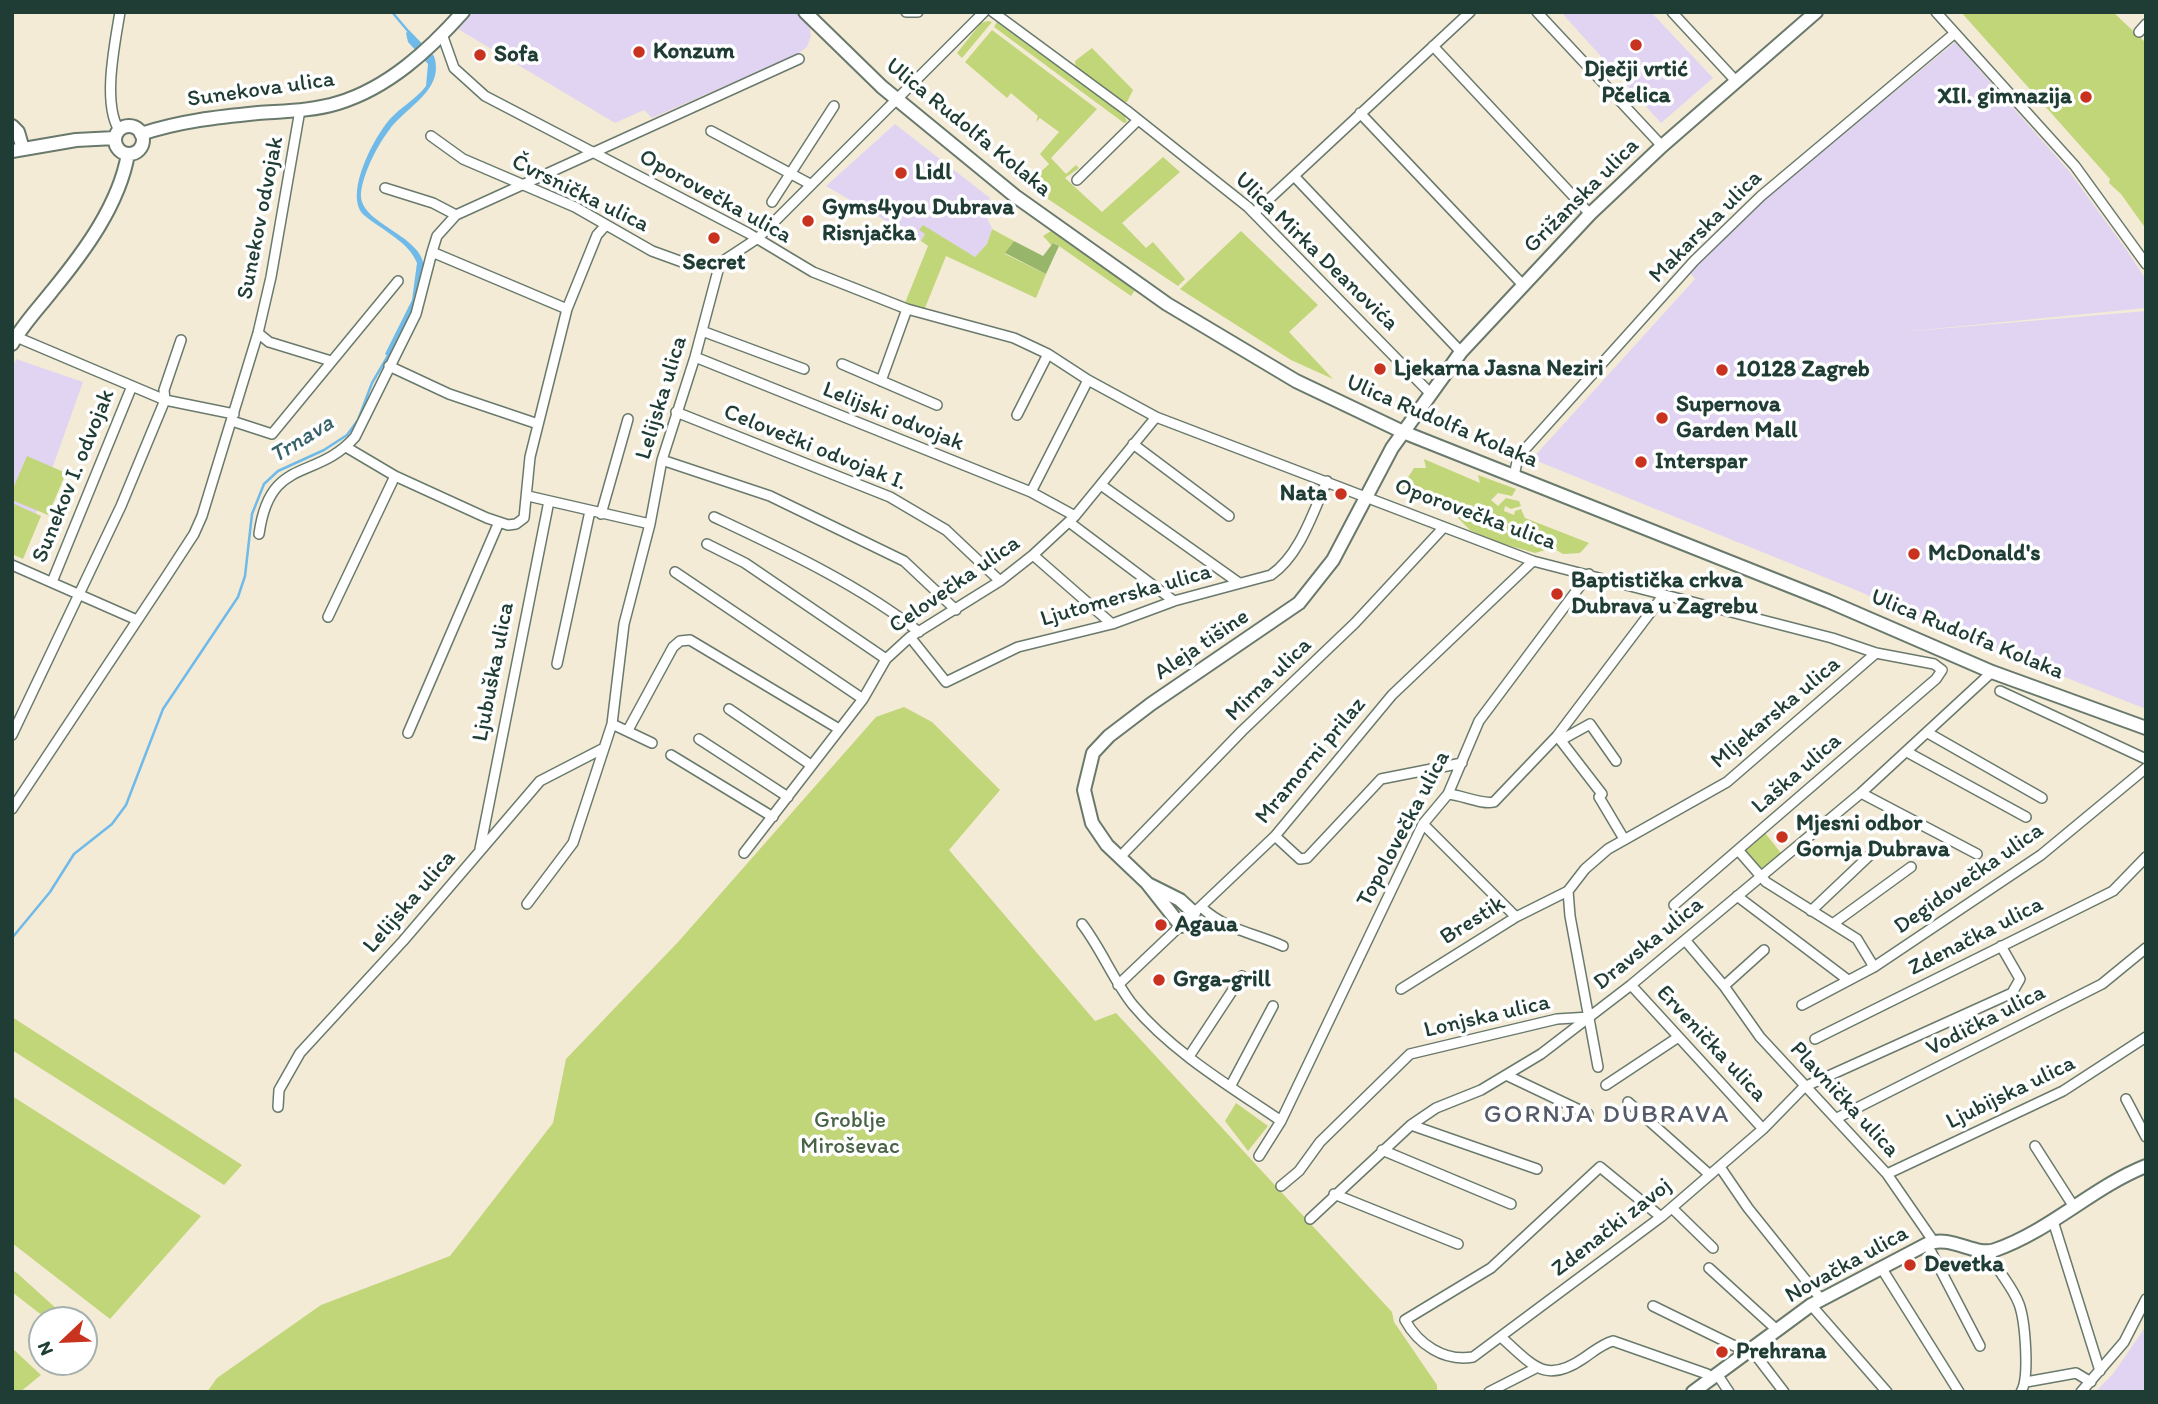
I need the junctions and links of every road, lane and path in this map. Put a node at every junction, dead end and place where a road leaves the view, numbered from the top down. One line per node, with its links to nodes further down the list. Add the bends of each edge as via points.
1 (120, 12): 25 (street, via 112,69)
2 (463, 12): 14 (main road, Sunekova ulica)
3 (805, 12): 18 (main road, Ulica Rudolfa Kolaka)
4 (984, 12): 18 (street)
5 (993, 12): 22 (street, Ulica Mirka Deanovića)
6 (1470, 12): 15 (street)
7 (1537, 12): 28 (street)
8 (1672, 12): 17 (street)
9 (1936, 12): 13 (street)
10 (1809, 14): 17 (main road, Grižanska ulica)
11 (2146, 24): 12 (street)
12 (2138, 32)
13 (1955, 33): 46 (street, via 2075,166); 78 (street, Makarska ulica, via 1761,196 1694,261 1518,457)
14 (442, 34): 20 (main road, Sunekova ulica, via 366,92); 30 (street, Oporovečka ulica, via 451,63 473,88)
15 (1433, 46): 21 (street); 40 (street)
16 (799, 60): 30 (street)
17 (1735, 80): 28 (main road, Grižanska ulica)
18 (899, 101): 36 (street); 74 (main road, Ulica Rudolfa Kolaka, via 1015,196 1167,304 1296,381)
19 (834, 106): 32 (street)
20 (300, 110): 26 (main road, Sunekova ulica, via 189,120); 52 (street, Sunekov odvojak)
21 (1360, 113): 33 (street); 48 (street)
22 (1138, 120): 34 (street); 39 (street, Ulica Mirka Deanovića)
23 (12, 126): 29 (main road, via 18,132)
24 (711, 131): 32 (street)
25 (117, 134): 26 (main road, via 131,127); 29 (main road); 31 (main road, via 117,147)
26 (141, 134): 31 (main road, via 140,148)
27 (431, 136): 35 (street, Čvrsnička ulica, via 463,159)
28 (1662, 146): 40 (main road, Grižanska ulica)
29 (18, 150)
30 (591, 152): 35 (street); 43 (street, Oporovečka ulica)
31 (128, 153): 53 (main road, via 120,181 87,247)
32 (790, 172): 36 (street); 38 (street)
33 (1294, 176): 39 (street); 55 (street)
34 (1077, 180)
35 (519, 184): 41 (street); 42 (street, Čvrsnička ulica)
36 (810, 184): 43 (street)
37 (385, 188): 41 (street)
38 (772, 202)
39 (1254, 213): 65 (street, Ulica Mirka Deanovića)
40 (1590, 214): 48 (main road, Grižanska ulica)
41 (456, 215): 44 (street, via 437,236)
42 (606, 225): 45 (street, Čvrsnička ulica, via 685,263); 49 (street, via 597,235)
43 (758, 238): 45 (street); 50 (street, Oporovečka ulica, via 813,272)
44 (432, 252): 49 (street); 60 (street, via 416,313)
45 (720, 263): 51 (street, Lelijska ulica)
46 (2146, 264)
47 (398, 282): 58 (street)
48 (1523, 285): 55 (main road, Grižanska ulica)
49 (567, 309): 73 (street)
50 (907, 309): 56 (street, Oporovečka ulica, via 981,328); 62 (street)
51 (702, 331): 57 (street, Lelijska ulica); 61 (street, Lelijska ulica)
52 (258, 333): 58 (street, Sunekov odvojak, via 269,342); 70 (street, Sunekov odvojak)
53 (14, 338): 64 (street, Sunekov I. odvojak)
54 (181, 340): 66 (street, via 164,390)
55 (1461, 352): 65 (main road, Grižanska ulica)
56 (1048, 354): 63 (street, Oporovečka ulica); 69 (street)
57 (695, 357): 68 (street, Lelijska ulica); 82 (street, Lelijski odvojak)
58 (331, 361): 70 (street, via 272,434)
59 (842, 364): 62 (street)
60 (389, 366): 73 (street, via 449,394); 76 (street, via 367,416)
61 (804, 369)
62 (881, 380): 67 (street)
63 (1087, 380): 71 (street, Oporovečka ulica); 82 (street)
64 (132, 386): 66 (street, Sunekov I. odvojak); 102 (street, Sunekov I. odvojak)
65 (1429, 392): 74 (main road, Grižanska ulica)
66 (165, 400): 70 (street, Sunekov I. odvojak); 104 (street)
67 (937, 405)
68 (676, 412): 77 (street, Lelijska ulica); 101 (street, Celovečki odvojak I., via 890,497 946,530)
69 (1017, 415)
70 (233, 418): 109 (street, via 194,534)
71 (1156, 418): 75 (street, Celovečka ulica); 80 (street, Oporovečka ulica)
72 (628, 419): 87 (street)
73 (538, 424): 83 (street)
74 (1403, 432): 78 (main road, Ulica Rudolfa Kolaka); 84 (main road, Aleja tišine)
75 (1133, 444): 81 (street, Celovečka ulica); 88 (street)
76 (346, 447): 79 (street); 94 (street, via 271,490)
77 (662, 460): 92 (street, Lelijska ulica); 107 (street, via 770,496 904,561)
78 (1514, 476): 116 (main road, Ulica Rudolfa Kolaka)
79 (395, 477): 91 (street); 108 (street)
80 (1327, 481): 84 (street, Oporovečka ulica); 103 (street, Ljutomerska ulica, via 1284,566 1271,575)
81 (1101, 485): 90 (street, Celovečka ulica); 103 (street)
82 (1031, 492): 90 (street, Lelijski odvojak)
83 (528, 496): 85 (street); 91 (street, via 524,517 516,524)
84 (1366, 496): 93 (street, Oporovečka ulica); 154 (main road, Aleja tišine, via 1333,560 1299,603 1151,704 1093,753 1084,778 1088,813 1096,831)
85 (549, 502): 86 (street); 149 (street, Ljubuška ulica)
86 (590, 511): 87 (street); 114 (street)
87 (601, 514): 92 (street)
88 (1229, 516)
89 (714, 517): 111 (street, via 890,610)
90 (1072, 519): 96 (street, Celovečka ulica); 106 (street, Lelijski odvojak)
91 (499, 522): 124 (street, Ljubuška ulica)
92 (650, 524): 120 (street, Lelijska ulica, via 624,624)
93 (1444, 527): 97 (street, Oporovečka ulica); 154 (street, Mirna ulica, via 1355,623)
94 (259, 534)
95 (707, 544): 113 (street, Celovečka ulica, via 745,563)
96 (1033, 555): 101 (street, Celovečka ulica); 110 (street)
97 (1533, 561): 100 (street, Oporovečka ulica); 146 (street, Mramorni prilaz, via 1392,695)
98 (12, 565): 102 (street, Sunekov I. odvojak)
99 (675, 572): 118 (street)
100 (1589, 575): 105 (street, Oporovečka ulica); 135 (street, Topolovečka ulica, via 1479,721)
101 (1000, 581): 107 (street, Celovečka ulica)
102 (52, 582): 104 (street, Sunekov I. odvojak)
103 (1239, 583): 106 (street, Ljutomerska ulica)
104 (81, 594): 109 (street, Sunekov I. odvojak); 126 (street)
105 (1662, 597): 112 (street, Oporovečka ulica); 127 (street)
106 (1174, 601): 110 (street, Ljutomerska ulica)
107 (956, 610): 111 (street, Celovečka ulica)
108 (328, 617)
109 (137, 620): 142 (street)
110 (1112, 624): 111 (street, Ljutomerska ulica, via 1018,647 946,682)
111 (914, 635): 113 (street, Celovečka ulica)
112 (1876, 653): 115 (street, Oporovečka ulica, via 1934,664); 147 (street, Mljekarska ulica, via 1727,782)
113 (886, 659): 118 (street, Celovečka ulica)
114 (557, 664)
115 (1942, 670): 148 (street, Laška ulica)
116 (1992, 671): 121 (main road, Ulica Rudolfa Kolaka); 125 (street, Dravska ulica)
117 (2000, 691): 133 (street)
118 (863, 699): 122 (street, Celovečka ulica)
119 (729, 709): 136 (street)
120 (612, 724): 123 (street); 130 (street, Lelijska ulica)
121 (2146, 728)
122 (839, 729): 123 (street, via 690,640 673,647); 136 (street, Celovečka ulica)
123 (628, 730): 129 (street)
124 (408, 733)
125 (1928, 733): 131 (street, Dravska ulica); 141 (street)
126 (12, 735)
127 (1559, 738): 134 (street, via 1590,724); 139 (street, via 1494,802); 147 (street)
128 (699, 739): 140 (street)
129 (652, 743)
130 (602, 750): 149 (street, Lelijska ulica, via 540,780); 160 (street, Lelijska ulica, via 573,843)
131 (1907, 751): 138 (street, Dravska ulica); 144 (street)
132 (671, 755): 143 (street)
133 (2146, 759)
134 (1616, 761)
135 (1462, 763): 139 (street, Topolovečka ulica); 146 (street, via 1381,779 1307,858 1300,859)
136 (811, 765): 140 (street, Celovečka ulica)
137 (2146, 768): 173 (street, Degidovečka ulica, via 2041,855)
138 (1861, 793): 151 (street); 156 (street, Dravska ulica)
139 (1448, 794): 145 (street, Topolovečka ulica)
140 (788, 797): 143 (street, Celovečka ulica)
141 (2042, 798)
142 (12, 809)
143 (773, 817): 150 (street, Celovečka ulica)
144 (2026, 817)
145 (1423, 824): 164 (street); 197 (street, Topolovečka ulica)
146 (1275, 836): 162 (street, Mramorni prilaz)
147 (1624, 839): 158 (street, Brestik, via 1585,869)
148 (1738, 850): 156 (street); 161 (street, Laška ulica)
149 (480, 851): 194 (street, Lelijska ulica, via 300,1053 279,1090)
150 (744, 853)
151 (1978, 854)
152 (1869, 856): 163 (street)
153 (2146, 857): 170 (street, Zdenačka ulica, via 2113,891)
154 (1119, 858): 157 (main road, Aleja tišine)
155 (1911, 867): 166 (street)
156 (1760, 878): 159 (street, Dravska ulica); 163 (street)
157 (1147, 883): 162 (main road, Aleja tišine); 167 (main road, Aleja tišine)
158 (1569, 891): 164 (street, Brestik); 182 (street)
159 (1737, 896): 168 (street, Dravska ulica); 175 (street)
160 (527, 904)
161 (1674, 905)
162 (1198, 910): 167 (street, Mramorni prilaz); 169 (street, via 1246,935)
163 (1811, 912): 166 (street)
164 (1516, 917): 179 (street, Brestik)
165 (1082, 923): 176 (street, via 1107,959)
166 (1834, 923): 173 (street, via 1857,939)
167 (1181, 926): 176 (street, Mramorni prilaz)
168 (1685, 940): 177 (street, Dravska ulica); 178 (street, Plavnička ulica)
169 (1283, 946)
170 (2001, 946): 185 (street, Zdenačka ulica); 191 (street, Zdenački zavoj, via 2020,979 2012,993)
171 (2146, 948): 196 (street, Vodička ulica, via 2102,984)
172 (1764, 950): 178 (street)
173 (1874, 967): 175 (street, Degidovečka ulica)
174 (1242, 976): 186 (street)
175 (1848, 981): 180 (street, Degidovečka ulica)
176 (1118, 985): 186 (street, via 1148,1020)
177 (1631, 985): 182 (street, Dravska ulica); 184 (street, Ervenička ulica)
178 (1724, 986): 191 (street, Plavnička ulica)
179 (1401, 989)
180 (1802, 1005)
181 (1273, 1006): 190 (street)
182 (1590, 1017): 187 (street); 188 (street, Dravska ulica); 209 (street, Lonjska ulica, via 1557,1019 1410,1054)
183 (2146, 1037): 207 (street, Ljubijska ulica, via 2063,1091)
184 (1677, 1038): 189 (street); 199 (street, Ervenička ulica)
185 (1815, 1039)
186 (1190, 1055): 190 (street)
187 (1598, 1067)
188 (1506, 1075): 195 (street); 198 (street, Dravska ulica)
189 (1606, 1085)
190 (1230, 1087): 197 (street)
191 (1804, 1087): 196 (street, Plavnička ulica); 199 (street, Zdenački zavoj)
192 (2126, 1098): 200 (street)
193 (1628, 1102): 208 (street)
194 (278, 1107)
195 (1588, 1114)
196 (1836, 1118): 207 (street, Plavnička ulica)
197 (1281, 1121): 203 (street, Topolovečka ulica)
198 (1411, 1125): 202 (street, Dravska ulica); 206 (street)
199 (1763, 1129): 205 (street, Zdenački zavoj)
200 (2146, 1138)
201 (2035, 1146): 213 (street)
202 (1382, 1150): 210 (street, Dravska ulica); 211 (street)
203 (1259, 1156)
204 (2146, 1166): 213 (main road)
205 (1720, 1167): 208 (street, Zdenački zavoj); 224 (street)
206 (1537, 1170)
207 (1887, 1174): 217 (street, Plavnička ulica)
208 (1710, 1175): 212 (street, Zdenački zavoj)
209 (1281, 1186)
210 (1334, 1194): 215 (street, Dravska ulica); 218 (street)
211 (1511, 1204)
212 (1672, 1208): 214 (street, Zdenački zavoj); 219 (street)
213 (2074, 1208): 216 (main road)
214 (1661, 1217): 227 (street, Zdenački zavoj); 227 (street, Zdenački zavoj, via 1600,1167 1491,1268 1405,1320 1423,1345 1465,1359)
215 (1310, 1219)
216 (2053, 1221): 220 (main road); 231 (street)
217 (1930, 1243): 220 (main road, Novačka ulica, via 1955,1242); 222 (main road, Novačka ulica); 228 (street, Plavnička ulica)
218 (1458, 1244)
219 (1713, 1248)
220 (1988, 1251): 233 (street, via 2019,1303)
221 (1709, 1268): 226 (street)
222 (1882, 1269): 224 (main road, Novačka ulica); 240 (street)
223 (2146, 1299): 231 (street, via 2124,1342)
224 (1816, 1302): 226 (main road, Novačka ulica); 239 (street)
225 (1653, 1306): 229 (street)
226 (1777, 1330): 229 (main road, Novačka ulica)
227 (1502, 1338): 230 (street)
228 (1980, 1346)
229 (1749, 1351): 232 (main road, Novačka ulica); 238 (street)
230 (1536, 1368): 232 (street, via 1566,1370 1613,1341); 235 (street)
231 (2100, 1371): 234 (street)
232 (1714, 1376): 236 (main road, Novačka ulica); 237 (street)
233 (2026, 1382): 234 (street, via 2076,1373); 241 (street)
234 (2091, 1382): 242 (street)
235 (1489, 1392)
236 (1693, 1392)
237 (1729, 1392)
238 (1784, 1392)
239 (1887, 1392)
240 (1959, 1392)
241 (2021, 1392)
242 (2081, 1392)

